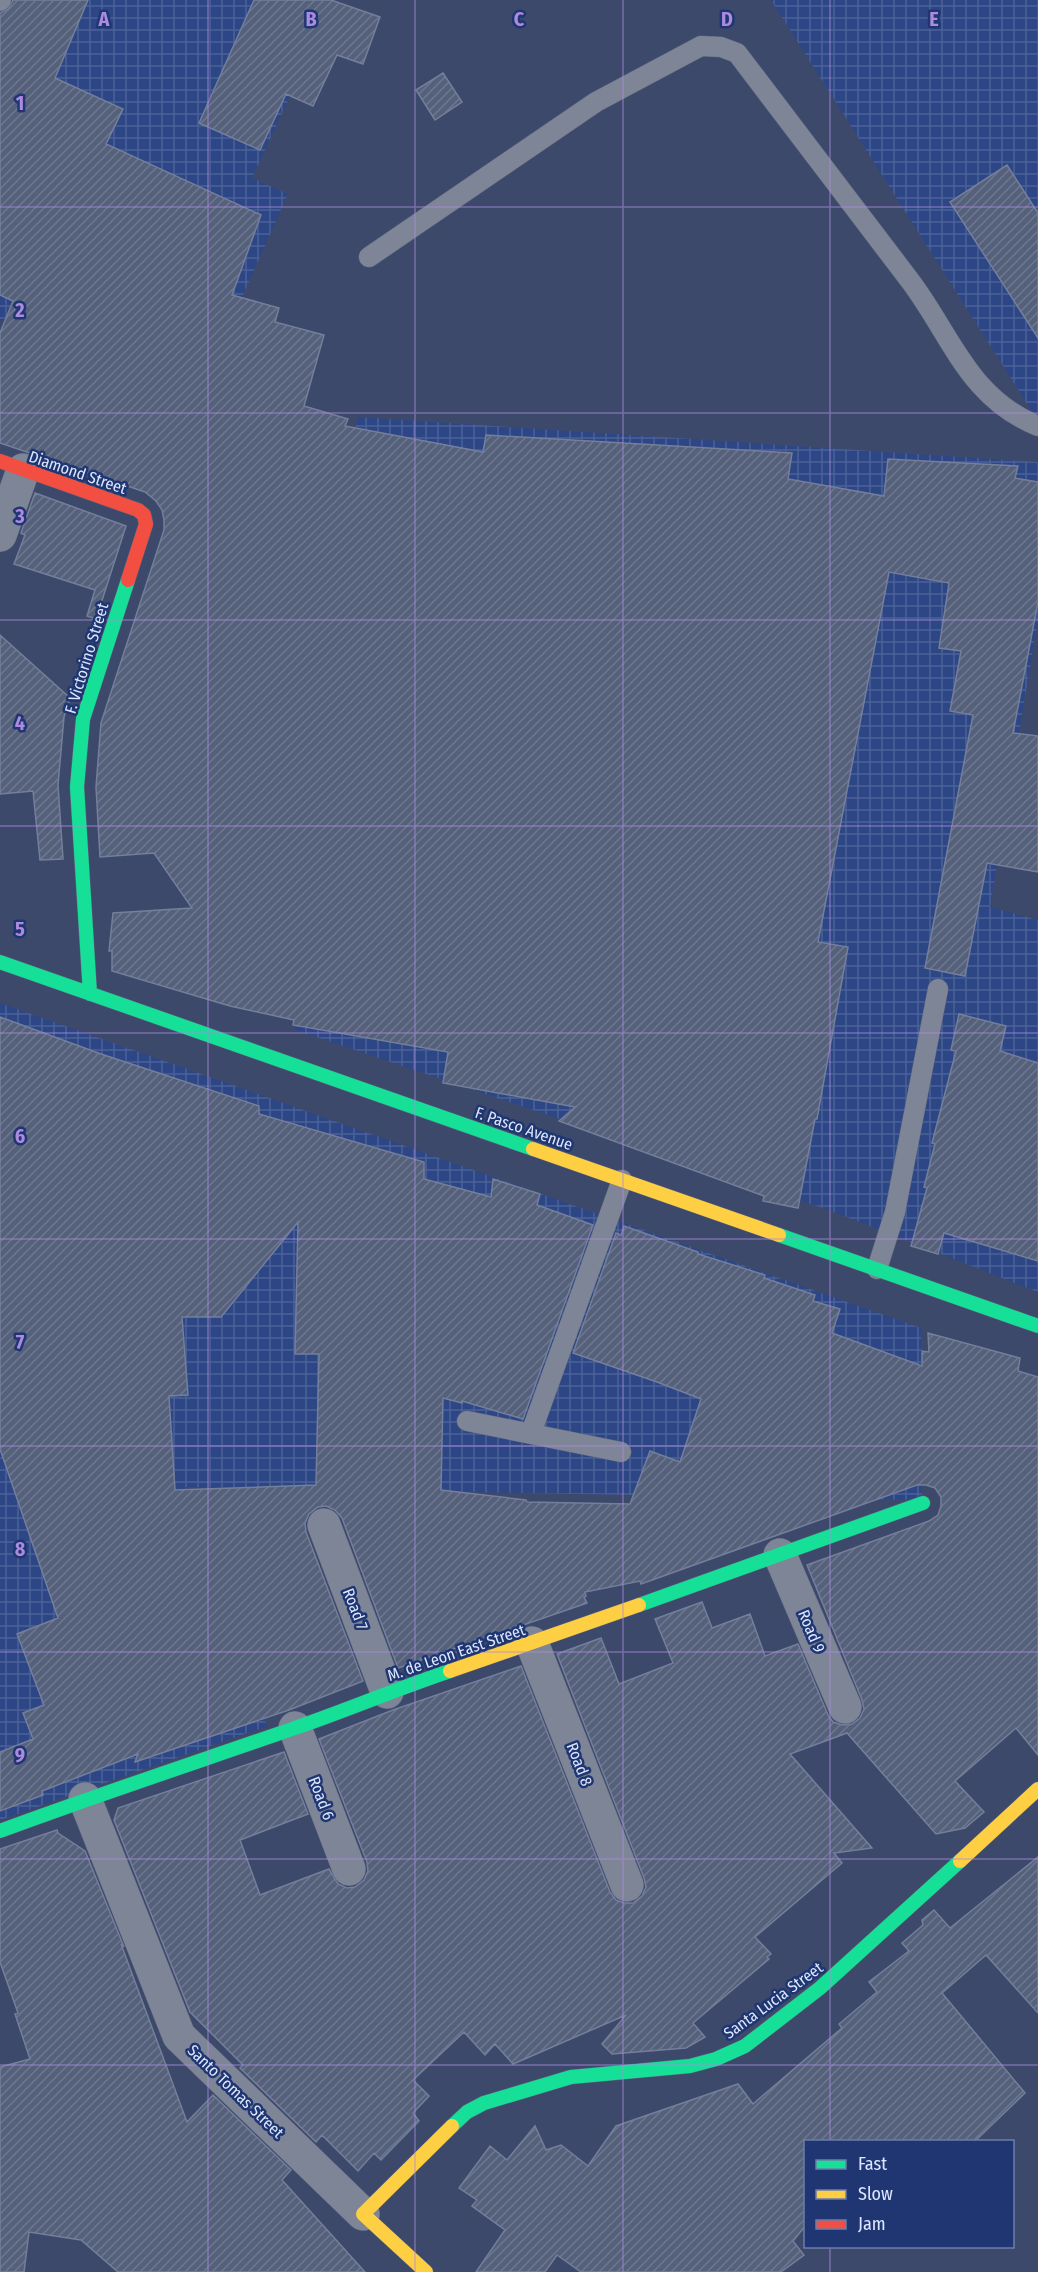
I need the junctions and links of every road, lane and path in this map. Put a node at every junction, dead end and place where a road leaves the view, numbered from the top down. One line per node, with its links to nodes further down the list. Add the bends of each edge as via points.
1 (369, 257): 2 (lane, via 596,102 701,46 721,47 737,53 914,287 965,369 1004,409)
2 (1038, 426)
3 (11, 465): 4 (street, Diamond Street); 5 (street)
4 (144, 515): 8 (street, F. Victorino Street, via 146,524 83,719 77,787)
5 (0, 535)
6 (0, 962): 8 (street, F. Pasco Avenue)
7 (938, 989): 10 (lane, via 895,1212)
8 (90, 994): 9 (street, F. Pasco Avenue)
9 (622, 1180): 10 (street, F. Pasco Avenue); 13 (lane)
10 (877, 1269): 11 (street, F. Pasco Avenue)
11 (1038, 1326)
12 (467, 1420): 13 (lane)
13 (531, 1433): 14 (lane)
14 (621, 1452)
15 (923, 1503): 17 (street, M. de Leon East Street)
16 (324, 1525): 19 (street, Road 7)
17 (780, 1555): 18 (street, M. de Leon East Street); 20 (street, Road 9)
18 (532, 1643): 19 (street, M. de Leon East Street); 26 (street, Road 8)
19 (387, 1692): 21 (street, M. de Leon East Street)
20 (844, 1707)
21 (295, 1728): 23 (street, M. de Leon East Street); 25 (street, Road 6)
22 (1038, 1789): 27 (street, Santa Lucia Street, via 820,1988 745,2046 704,2063 571,2077 484,2103 467,2112)
23 (85, 1799): 24 (street, M. de Leon East Street); 27 (street, Santo Tomas Street, via 179,2036)
24 (0, 1831)
25 (350, 1869)
26 (627, 1885)
27 (363, 2214): 28 (street, Santo Tomas Street)
28 (425, 2272)

